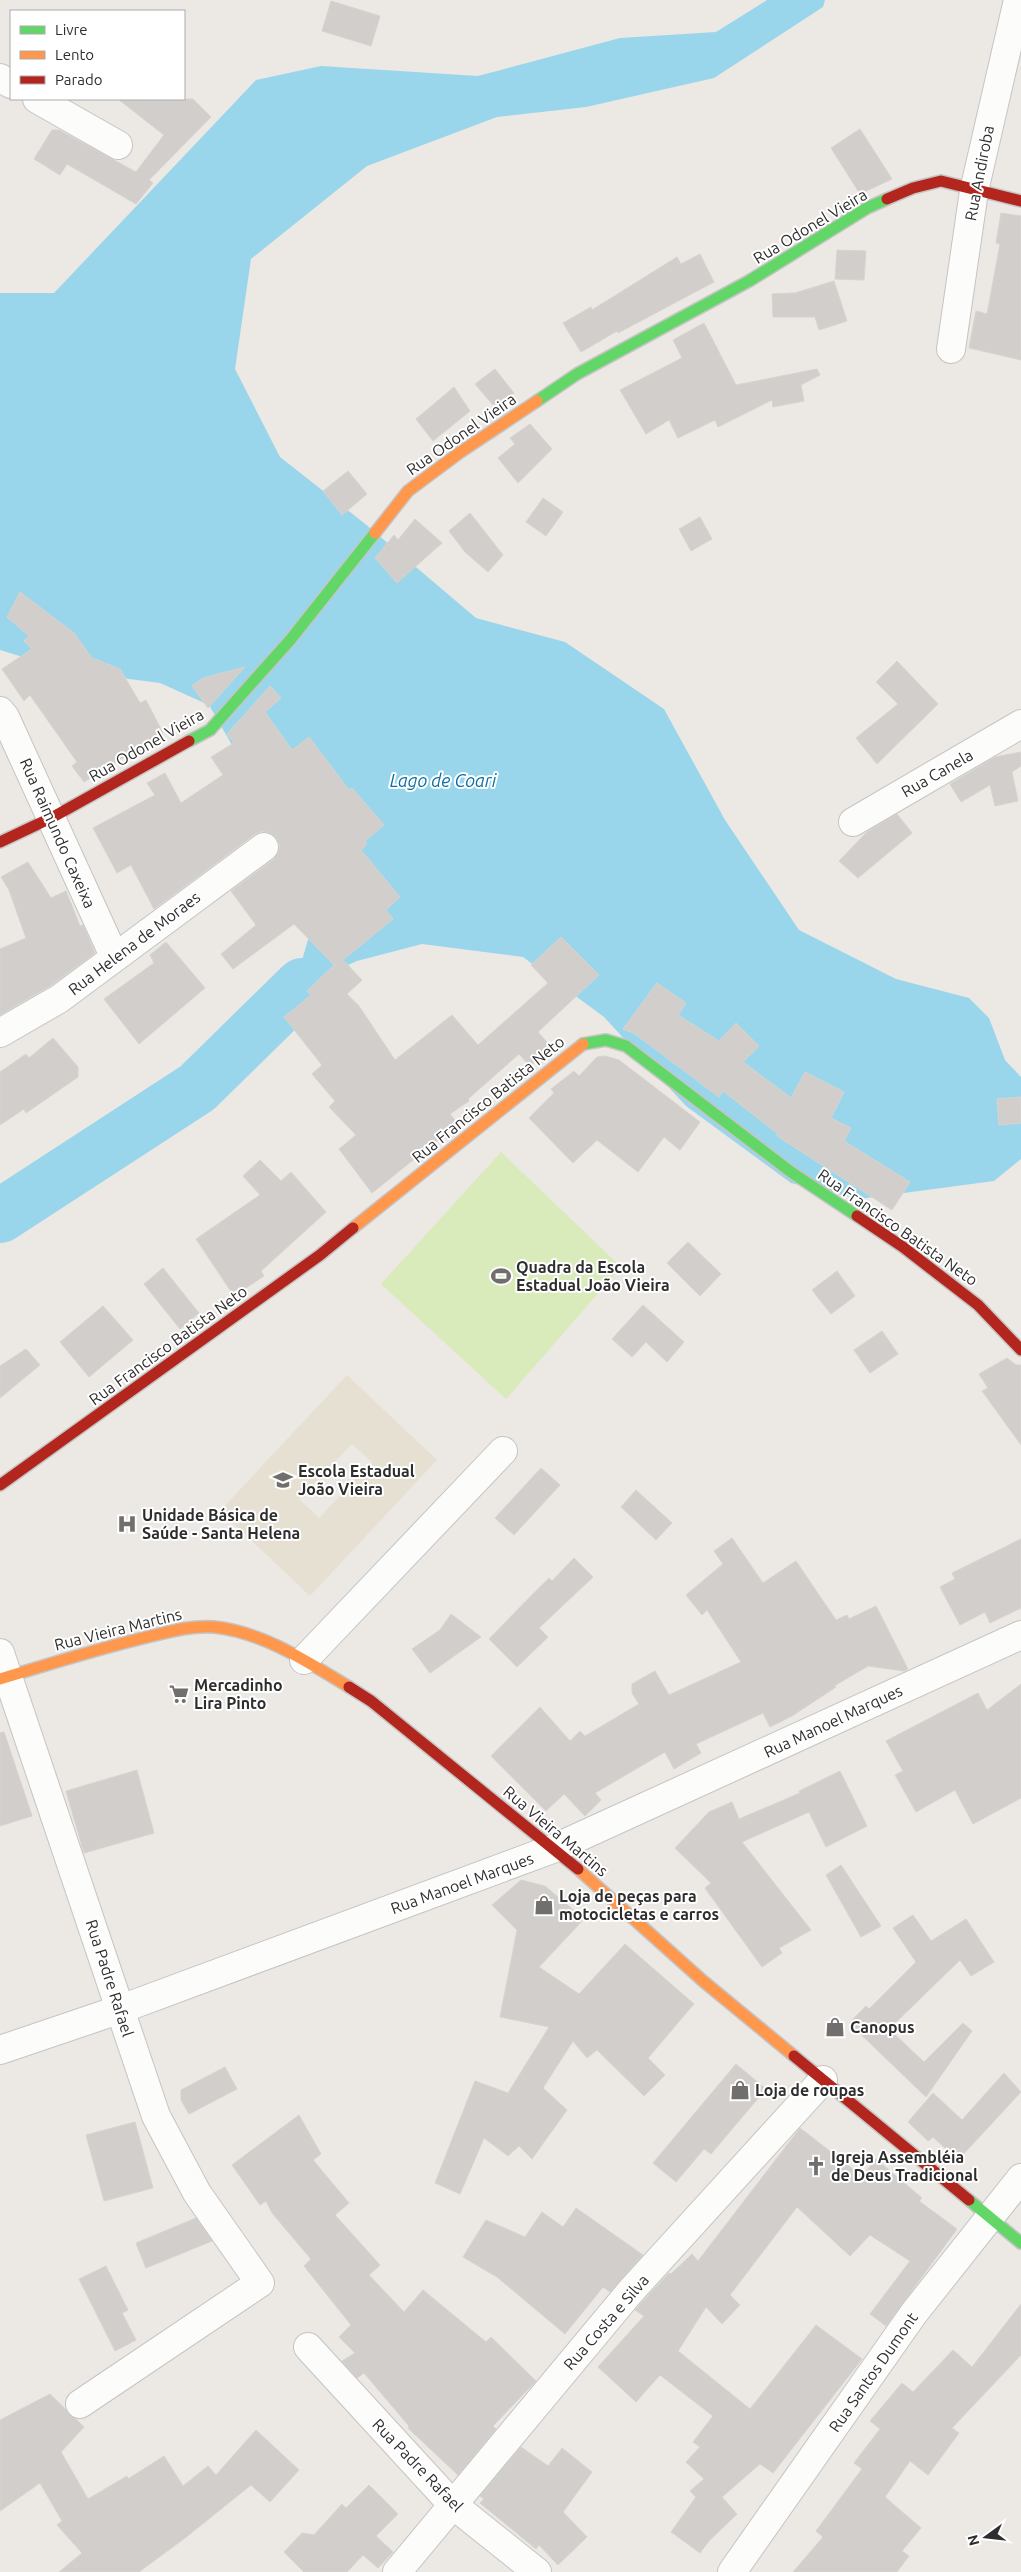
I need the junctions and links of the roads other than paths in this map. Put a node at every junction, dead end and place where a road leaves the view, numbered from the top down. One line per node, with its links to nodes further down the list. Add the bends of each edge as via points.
1 (1018, 0): 4 (street, Rua Andiroba)
2 (39, 100): 3 (street)
3 (118, 145)
4 (974, 191): 5 (street, Rua Odonel Vieira); 6 (street, Rua Andiroba); 9 (street, Rua Odonel Vieira, via 941,180 867,208 749,281 577,374 459,453 408,491 291,639 210,730)
5 (1021, 201)
6 (951, 349)
7 (0, 711): 9 (street, Rua Raimundo Caxeixa)
8 (1021, 724): 10 (street, Rua Canela)
9 (52, 817): 11 (street, Rua Odonel Vieira); 13 (street, Rua Raimundo Caxeixa)
10 (853, 822)
11 (0, 842)
12 (264, 846): 13 (street, Rua Helena de Moraes)
13 (114, 956): 14 (street, Rua Helena de Moraes, via 59,999)
14 (0, 1033)
15 (1021, 1350): 17 (street, Rua Francisco Batista Neto, via 978,1304 903,1247 791,1172 626,1046 606,1040 582,1044 320,1255)
16 (503, 1451): 19 (street)
17 (0, 1485)
18 (1021, 1635): 21 (street, Rua Manoel Marques)
19 (304, 1660): 20 (street, Rua Vieira Martins, via 244,1634 214,1628 186,1628); 21 (street, Rua Vieira Martins, via 371,1701)
20 (3, 1669): 22 (street, Rua Padre Rafael)
21 (555, 1848): 22 (street, Rua Manoel Marques); 24 (street, Rua Vieira Martins, via 704,1981)
22 (121, 2009): 23 (street, Rua Manoel Marques); 29 (street, Rua Padre Rafael, via 156,2116 196,2192 260,2283)
23 (0, 2050)
24 (823, 2080): 26 (street, Rua Vieira Martins); 30 (street, Rua Costa e Silva, via 630,2292)
25 (1021, 2178): 26 (street, Rua Santos Dumont)
26 (990, 2217): 27 (street, Rua Vieira Martins); 33 (street, Rua Santos Dumont, via 914,2313)
27 (1021, 2243)
28 (308, 2347): 30 (street, Rua Padre Rafael)
29 (80, 2404)
30 (452, 2504): 31 (street, Rua Costa e Silva); 32 (street, Rua Padre Rafael)
31 (397, 2572)
32 (537, 2572)
33 (732, 2572)

